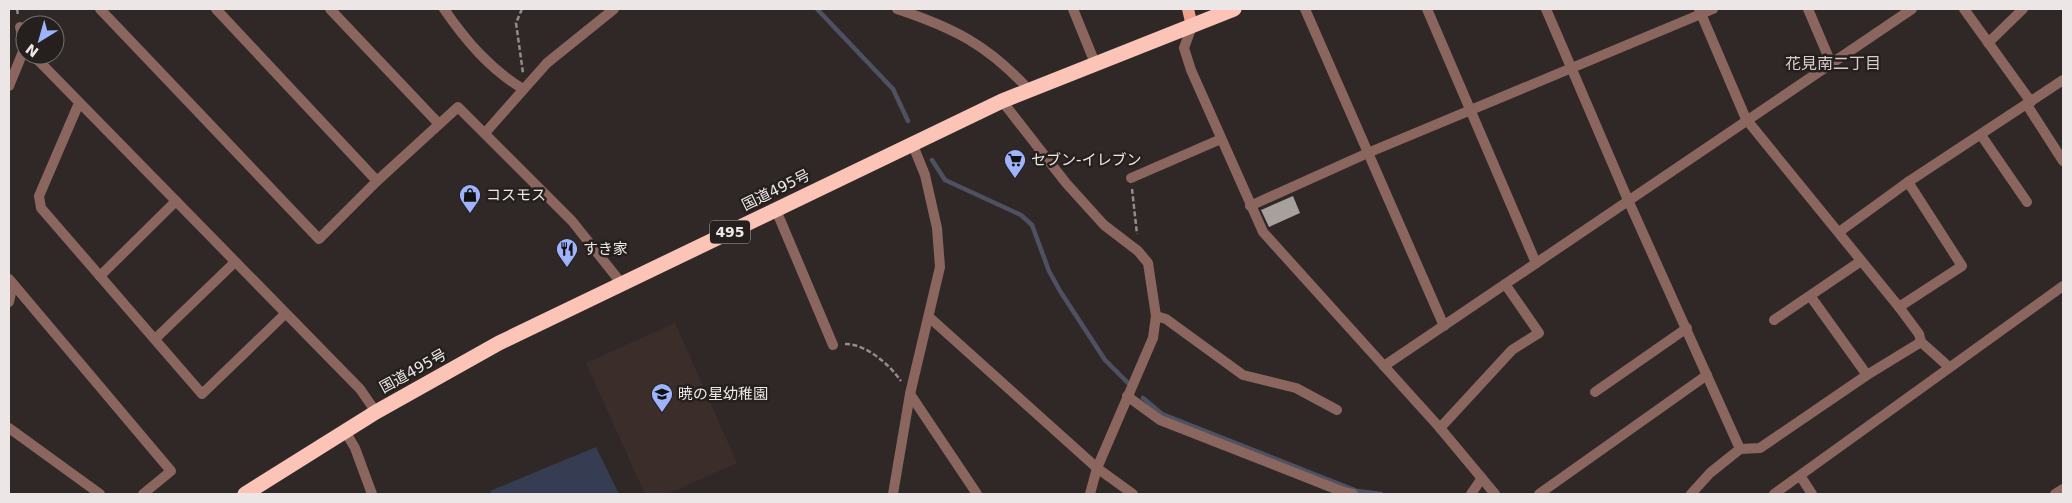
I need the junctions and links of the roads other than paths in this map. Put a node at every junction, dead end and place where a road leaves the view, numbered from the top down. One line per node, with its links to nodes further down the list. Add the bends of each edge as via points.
1 (100, 9): 43 (street, via 319,238)
2 (216, 9): 43 (street)
3 (330, 9): 35 (street)
4 (444, 9): 28 (street, via 467,42 508,80)
5 (614, 9): 28 (street, via 547,63)
6 (897, 9): 29 (street, via 934,21 972,39 1007,66)
7 (1073, 9): 21 (street)
8 (1188, 9): 19 (main road)
9 (1234, 9): 19 (highway, 国道495号 / 495)
10 (1305, 9): 40 (street)
11 (1426, 9): 33 (street)
12 (1546, 9): 25 (street)
13 (1713, 9): 18 (street)
14 (1808, 9): 22 (street)
15 (1912, 9): 22 (street)
16 (1964, 9): 20 (street)
17 (2022, 9): 20 (street)
18 (1700, 11): 25 (street); 34 (street)
19 (1192, 26): 21 (highway, 国道495号 / 495); 38 (street, via 1184,48)
20 (1988, 42): 32 (street)
21 (1095, 63): 29 (highway, 国道495号 / 495)
22 (1831, 63): 34 (street)
23 (18, 65): 27 (street)
24 (43, 65): 31 (street)
25 (1570, 68): 33 (street); 45 (street)
26 (2063, 80): 32 (street)
27 (9, 86)
28 (523, 89): 36 (street)
29 (1029, 90): 30 (highway, 国道495号 / 495)
30 (1002, 101): 39 (highway, 国道495号 / 495); 63 (street, via 1066,183 1104,225 1138,251 1148,263)
31 (80, 103): 46 (street); 54 (street, via 39,196 41,208)
32 (2029, 104): 37 (street); 41 (street)
33 (1470, 110): 40 (street); 53 (street)
34 (1746, 119): 45 (street); 50 (street)
35 (439, 124): 36 (street, via 458,107); 43 (street)
36 (485, 133): 56 (street, via 572,221)
37 (1981, 135): 44 (street); 47 (street)
38 (1221, 139): 42 (street); 48 (street)
39 (912, 143): 49 (highway, 国道495号 / 495); 64 (street, via 925,175 940,248 940,267)
40 (1370, 152): 48 (street); 66 (street)
41 (2063, 161)
42 (1131, 178)
43 (377, 181)
44 (1908, 182): 50 (street); 61 (street, via 1962,266)
45 (1628, 200): 53 (street); 67 (street)
46 (176, 201): 52 (street); 54 (street)
47 (2027, 202)
48 (1250, 206): 71 (street, via 1263,232)
49 (776, 210): 56 (highway, 国道495号 / 495); 70 (street)
50 (1839, 232): 51 (street)
51 (1861, 261): 59 (street); 61 (street)
52 (235, 262): 62 (street); 68 (street)
53 (1536, 262): 57 (street)
54 (100, 276): 68 (street)
55 (11, 282): 60 (street); 89 (street, via 171,471)
56 (622, 284): 79 (highway, 国道495号 / 495, via 499,343)
57 (1505, 284): 66 (street); 81 (street, via 1539,333 1512,350)
58 (2061, 291): 72 (street)
59 (1811, 297): 65 (street); 74 (street)
60 (9, 302)
61 (1899, 307): 69 (street, via 1920,334)
62 (285, 314): 68 (street, via 202,394); 79 (street, via 360,389)
63 (1156, 316): 77 (street, via 1153,338); 78 (street, via 1166,319 1243,375 1296,388)
64 (929, 317): 76 (street); 84 (street)
65 (1774, 320)
66 (1444, 326): 71 (street)
67 (1687, 328): 73 (street); 75 (street)
68 (155, 339)
69 (1921, 342): 72 (street); 74 (street)
70 (834, 345)
71 (1384, 366): 81 (street)
72 (1949, 367): 85 (street)
73 (1707, 374): 83 (street); 99 (street)
74 (1867, 375): 83 (street, via 1760,448)
75 (1595, 392)
76 (910, 394): 92 (street); 93 (street)
77 (1127, 396): 84 (street); 96 (street, via 1160,420)
78 (1337, 410)
79 (376, 412): 82 (highway, 国道495号 / 495)
80 (9, 428): 88 (street)
81 (1440, 428): 86 (street)
82 (345, 432): 90 (highway, 国道495号 / 495); 91 (street)
83 (1740, 449): 100 (street, via 1710,473)
84 (1097, 468): 94 (street); 95 (street)
85 (1801, 476): 101 (street); 102 (street)
86 (1482, 478): 97 (street); 98 (street)
87 (2063, 489): 103 (street)
88 (100, 494)
89 (144, 494)
90 (245, 494)
91 (372, 494)
92 (893, 494)
93 (977, 494)
94 (1090, 494)
95 (1133, 494)
96 (1349, 494)
97 (1471, 494)
98 (1495, 494)
99 (1539, 494)
100 (1691, 494)
101 (1774, 494)
102 (1812, 494)
103 (2055, 494)

